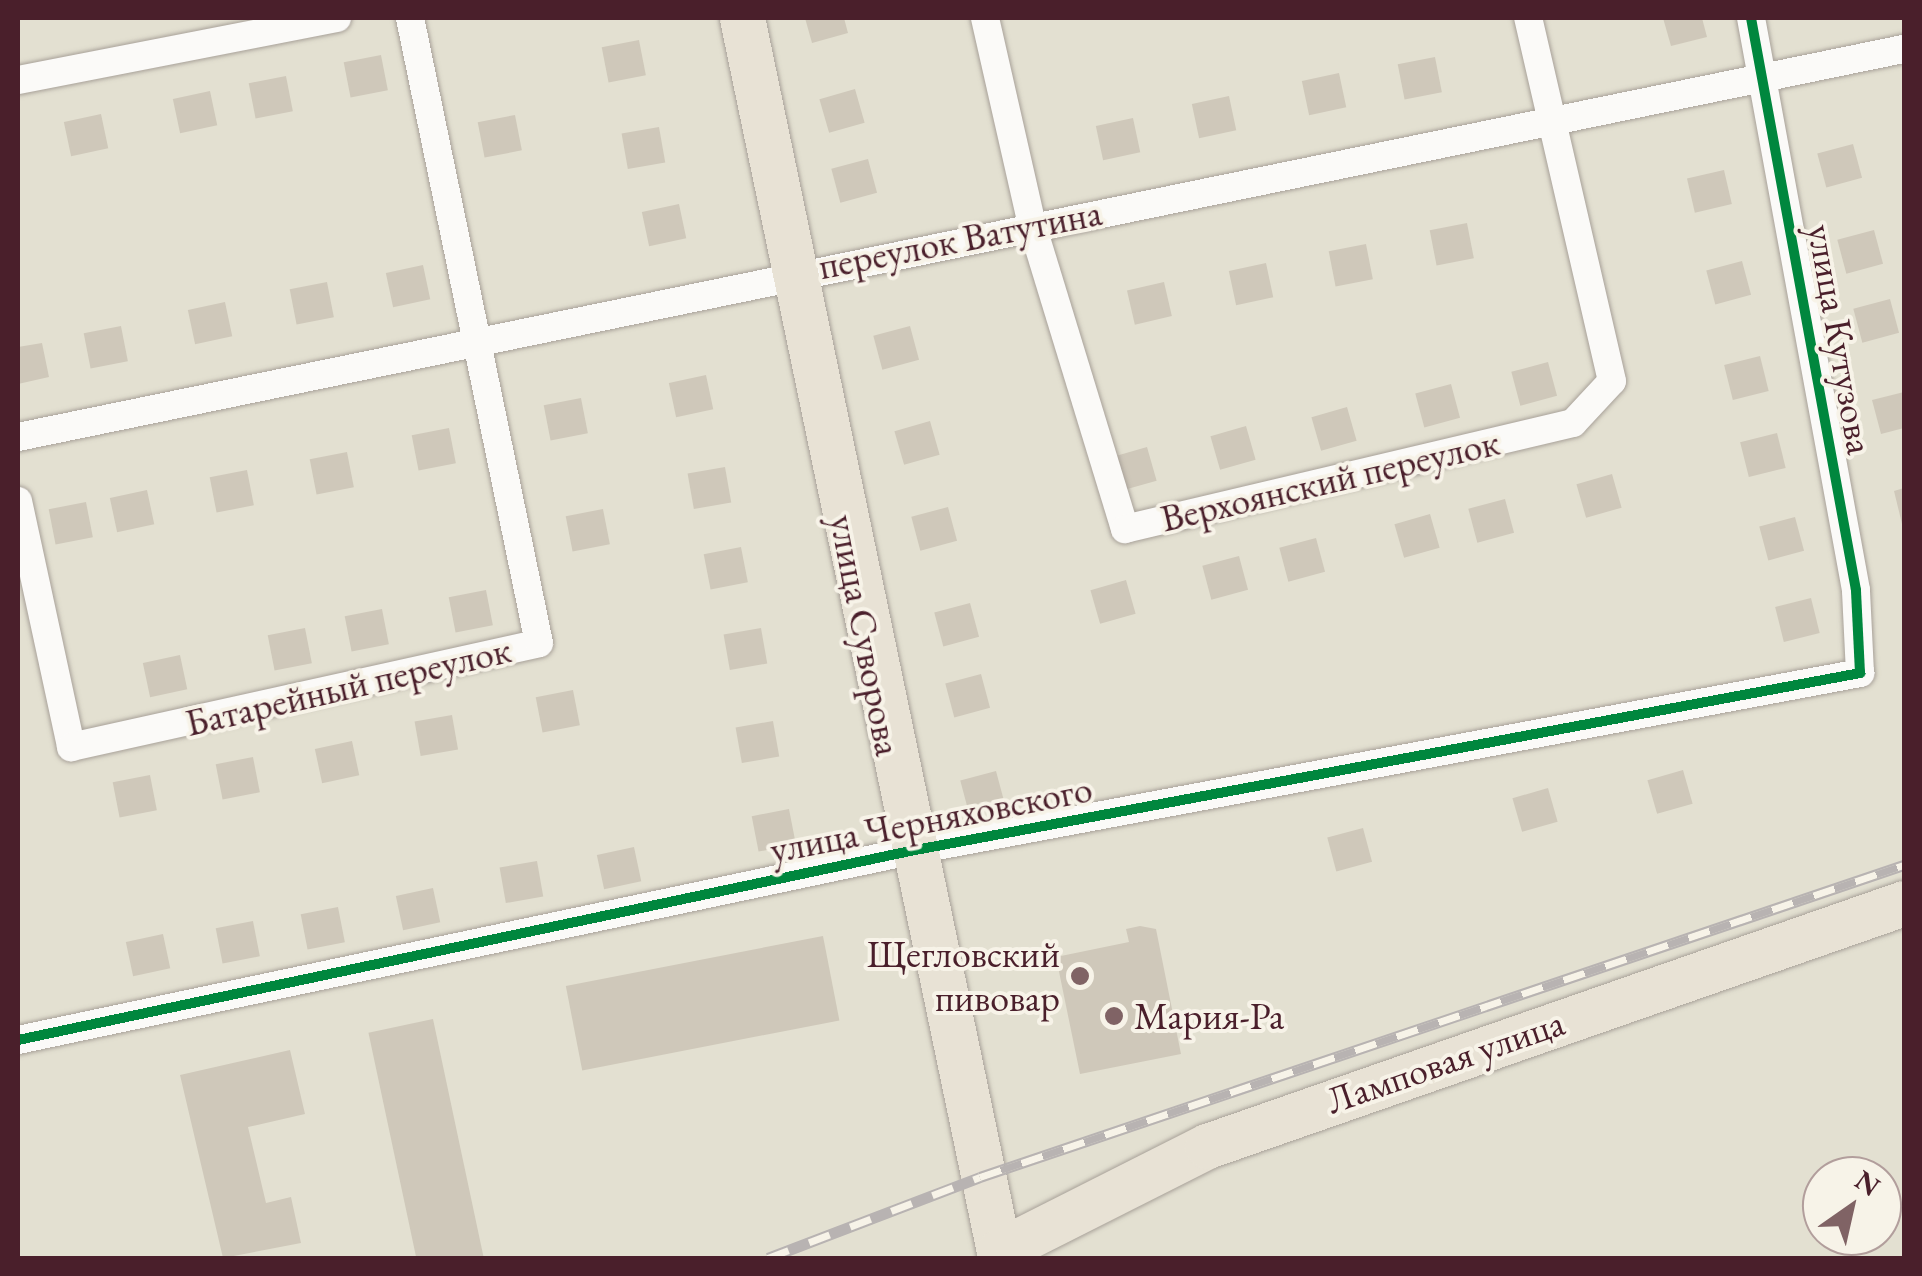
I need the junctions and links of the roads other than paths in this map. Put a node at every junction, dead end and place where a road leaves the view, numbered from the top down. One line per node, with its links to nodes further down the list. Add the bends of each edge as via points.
1 (337, 18): 8 (street)
2 (410, 18): 13 (street, Батарейный переулок)
3 (742, 18): 12 (main road, улица Суворова)
4 (985, 18): 11 (street, Верхоянский переулок)
5 (1528, 18): 10 (street, Верхоянский переулок)
6 (1751, 18): 9 (street, улица Кутузова)
7 (1904, 48): 9 (street, переулок Ватутина)
8 (18, 80)
9 (1764, 80): 10 (street, переулок Ватутина); 16 (street, улица Кутузова, via 1856,590)
10 (1550, 120): 11 (street, переулок Ватутина); 11 (street, Верхоянский переулок, via 1612,380 1573,423 1125,528)
11 (1032, 225): 12 (street, переулок Ватутина)
12 (792, 272): 13 (street, переулок Ватутина); 17 (main road, улица Суворова)
13 (479, 344): 14 (street, переулок Ватутина); 15 (street, Батарейный переулок, via 539,643 72,747)
14 (18, 437)
15 (18, 502)
16 (1860, 673): 17 (street, улица Черняховского)
17 (910, 851): 19 (street, улица Черняховского); 20 (main road, улица Суворова)
18 (1904, 903): 20 (main road, Ламповая улица, via 1207,1146)
19 (18, 1040)
20 (999, 1251)

